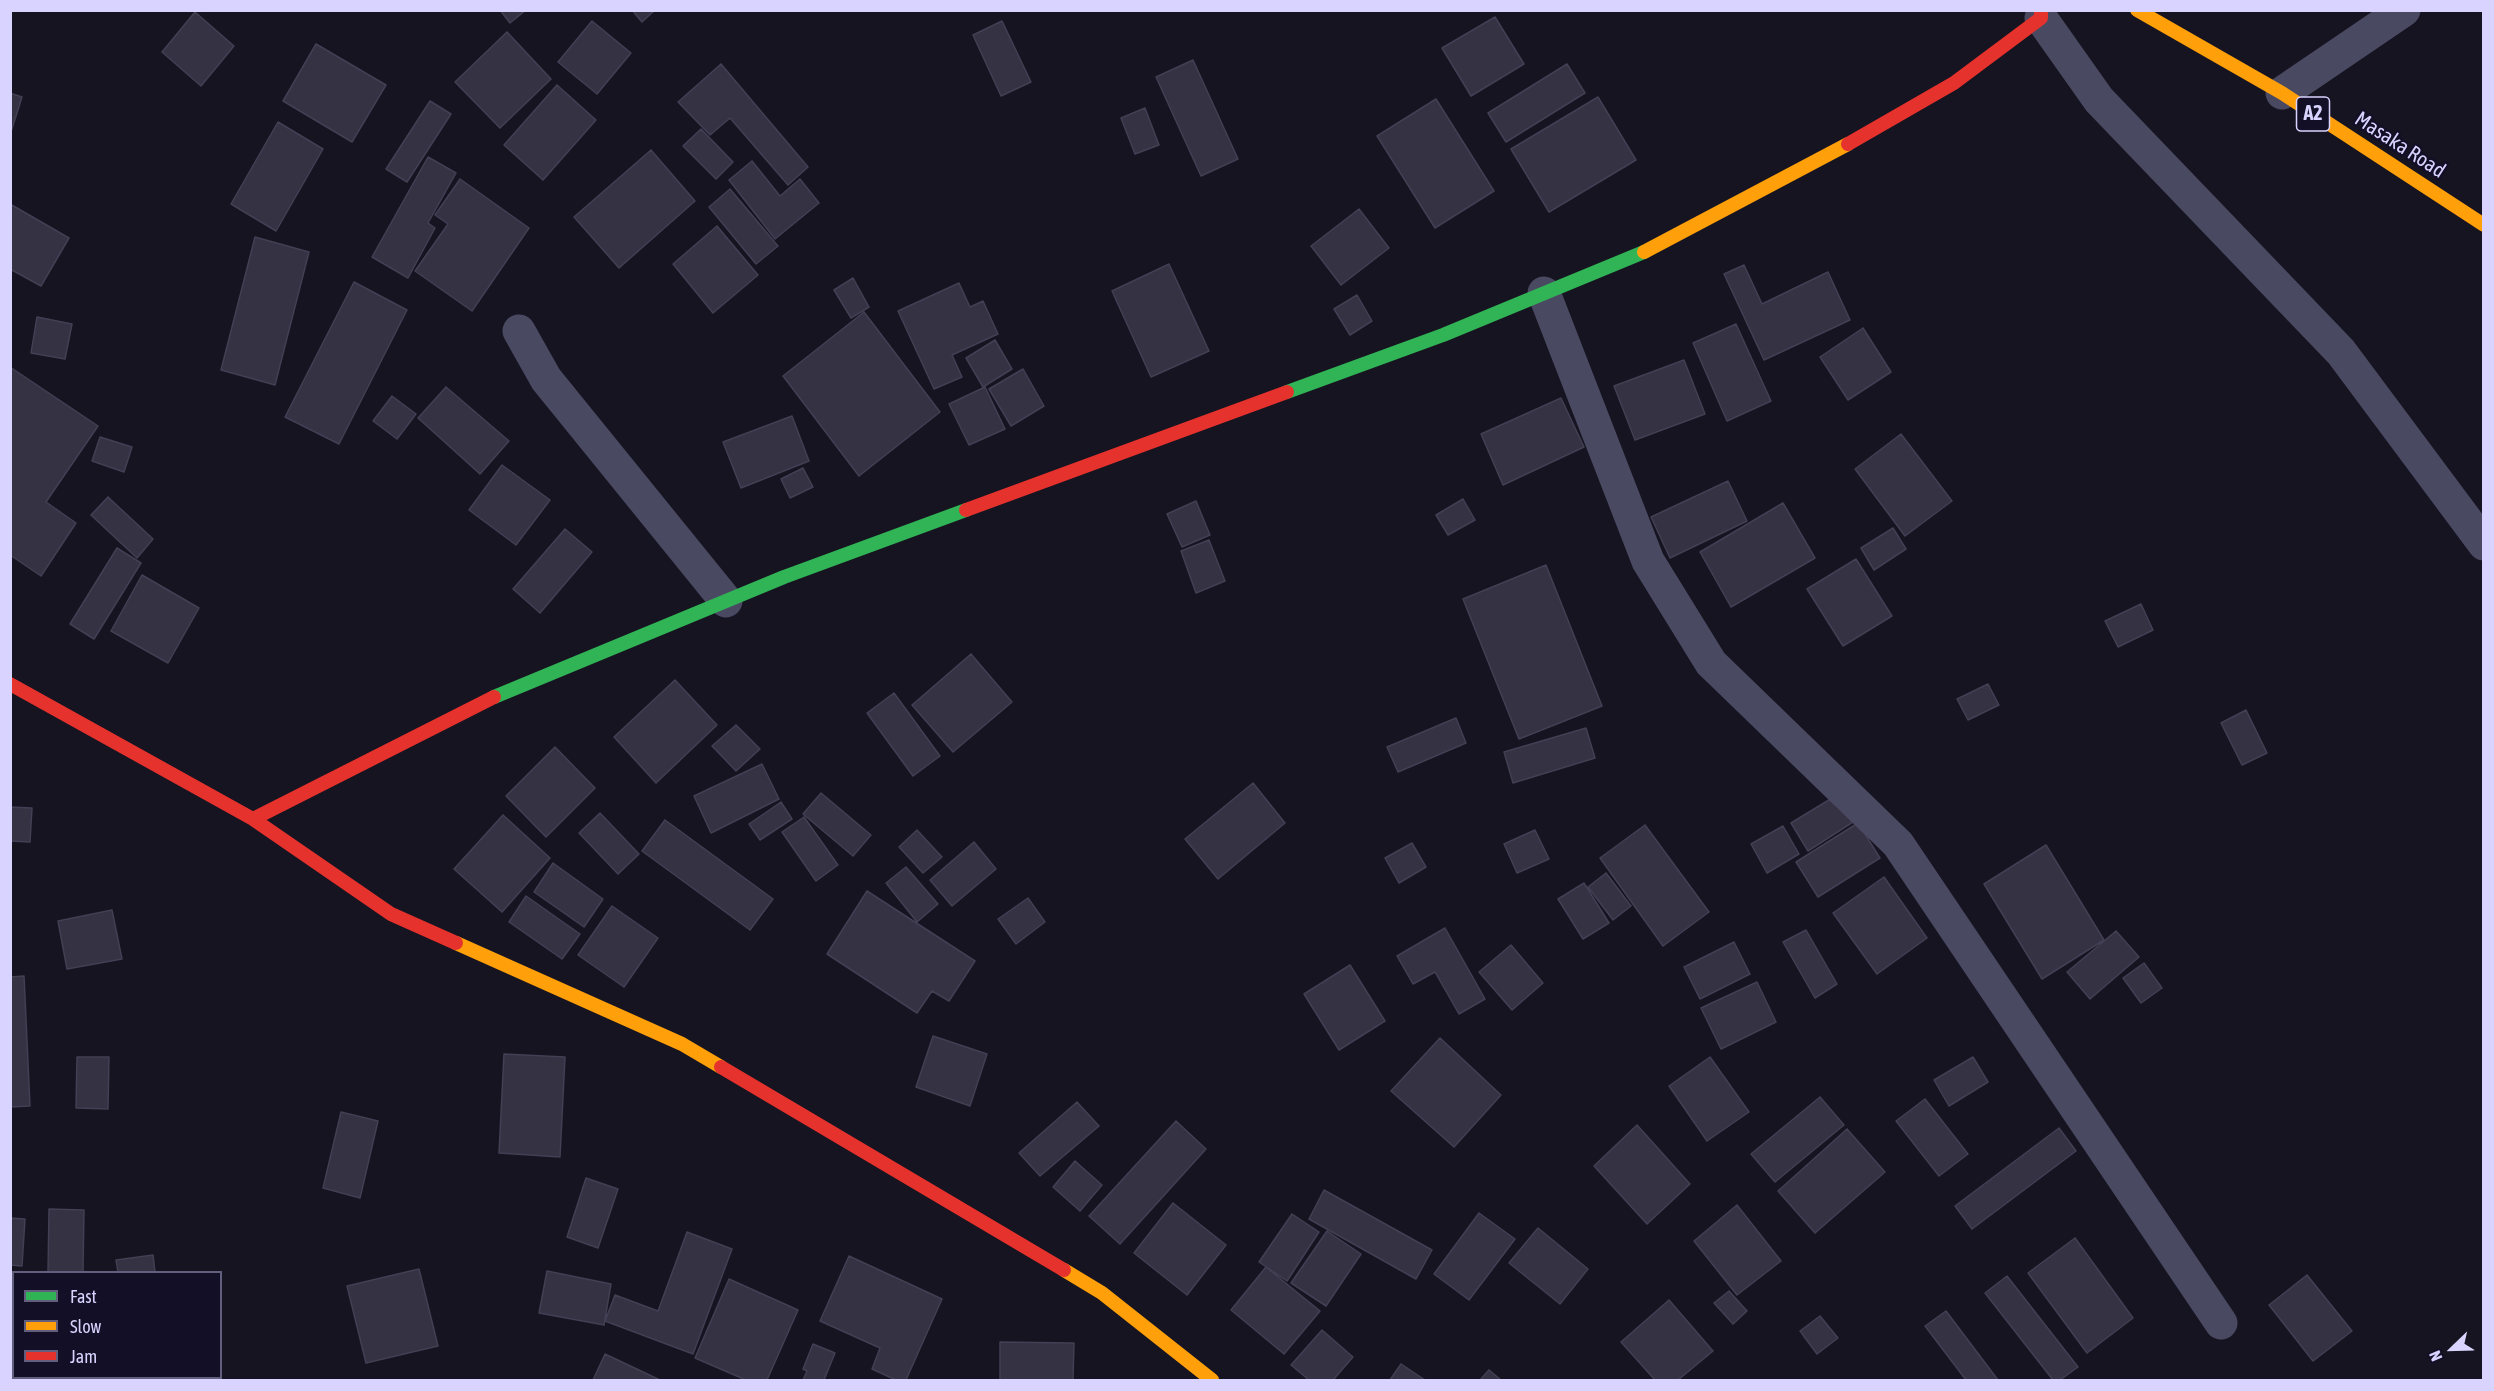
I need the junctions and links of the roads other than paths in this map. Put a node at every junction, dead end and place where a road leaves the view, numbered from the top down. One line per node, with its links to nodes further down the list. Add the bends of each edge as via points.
1 (2138, 10): 4 (street, Masaka Road / A2)
2 (2403, 10): 4 (street)
3 (2041, 14): 6 (street, via 1954,83 1824,158 1662,244); 8 (street, via 2099,100 2341,352)
4 (2282, 93): 5 (street, Masaka Road / A2)
5 (2484, 225)
6 (1544, 293): 9 (street, via 1443,335); 12 (street, via 1648,561 1711,663 1898,844)
7 (519, 331): 9 (street, via 546,379)
8 (2484, 544)
9 (726, 601): 11 (street, via 470,707)
10 (10, 684): 11 (street)
11 (253, 819): 13 (street, via 391,914 692,1050 1102,1293)
12 (2221, 1323)
13 (1212, 1380)

